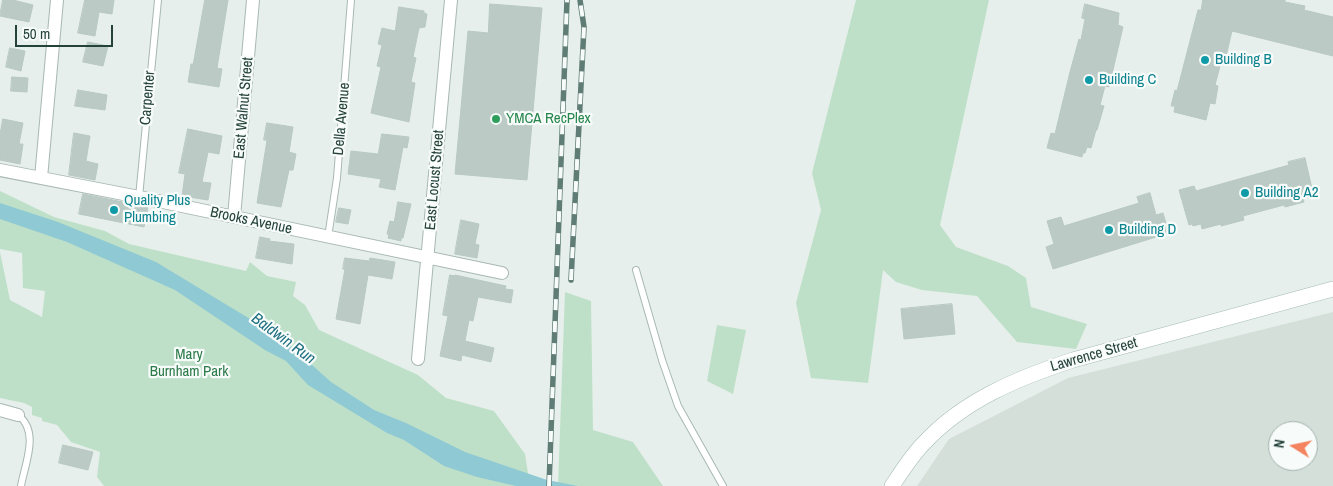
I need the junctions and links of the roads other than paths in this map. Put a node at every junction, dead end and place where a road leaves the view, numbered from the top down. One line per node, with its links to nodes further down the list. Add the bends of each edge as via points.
1 (57, 0): 7 (street)
2 (158, 0): 8 (lane, Carpenter)
3 (253, 0): 9 (street, East Walnut Street)
4 (351, 0): 10 (lane, Della Avenue, via 338,169)
5 (451, 0): 11 (street, East Locust Street)
6 (0, 170): 7 (street, Brooks Avenue)
7 (40, 178): 8 (street, Brooks Avenue)
8 (139, 197): 9 (street, Brooks Avenue)
9 (234, 217): 10 (street, Brooks Avenue)
10 (328, 237): 11 (street, Brooks Avenue)
11 (428, 257): 13 (street, Brooks Avenue); 15 (street, East Locust Street)
12 (636, 270): 19 (lane, via 678,406)
13 (502, 273)
14 (1333, 290): 20 (street, Lawrence Street, via 1072,360 999,387 937,430 922,444)
15 (418, 359)
16 (0, 410): 17 (street)
17 (18, 415): 18 (lane, via 28,426 30,437)
18 (20, 486)
19 (723, 486)
20 (892, 486)

